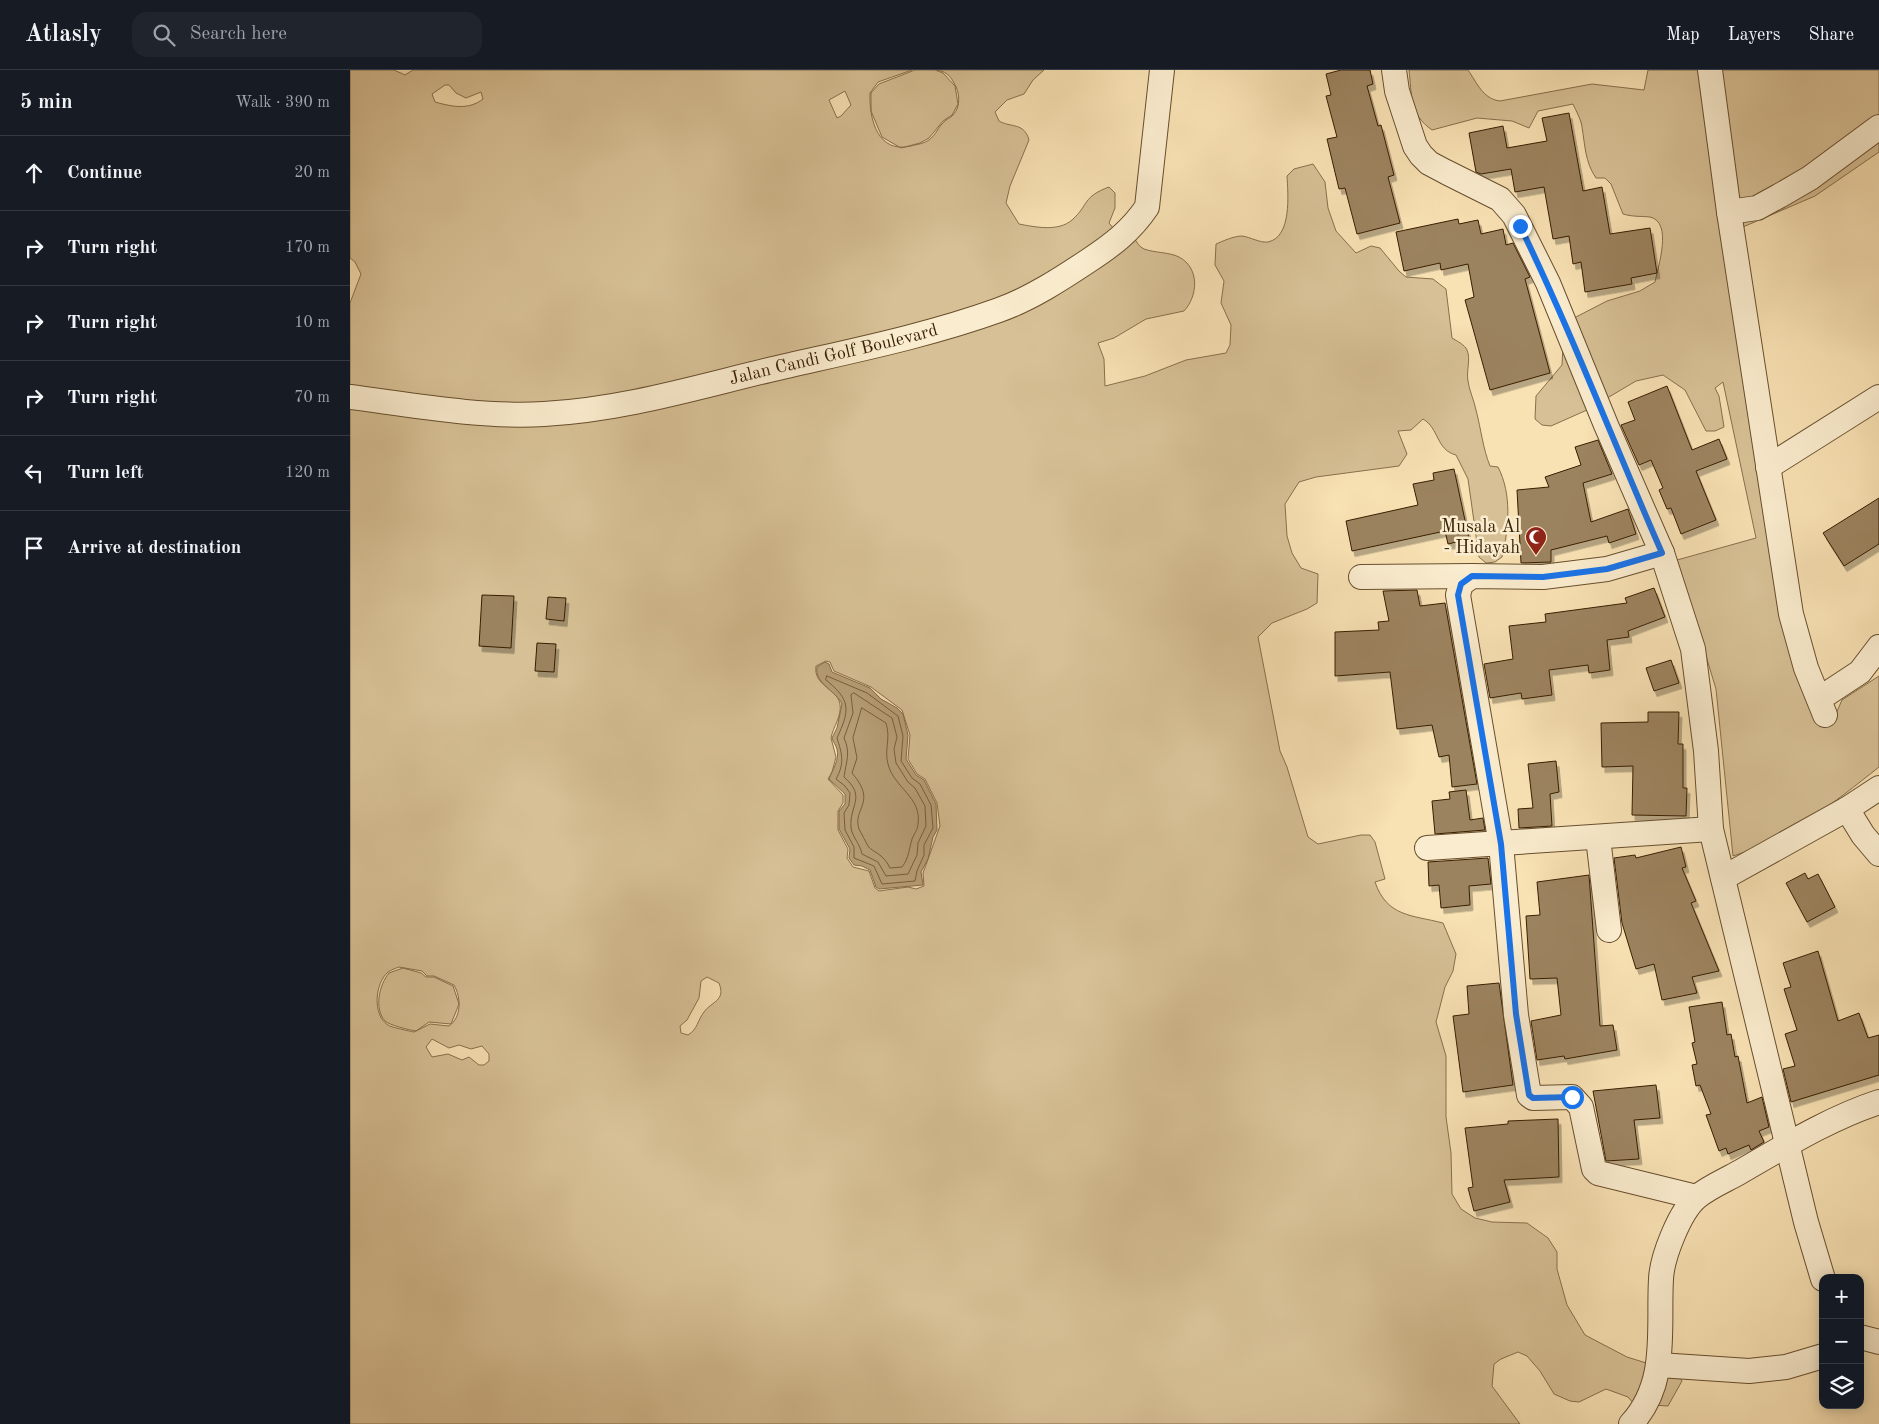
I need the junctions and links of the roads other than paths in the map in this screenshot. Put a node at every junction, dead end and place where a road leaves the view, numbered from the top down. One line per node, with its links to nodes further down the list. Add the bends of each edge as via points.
1 (1162, 70): 6 (street, Jalan Candi Golf Boulevard, via 1147,207 1123,237 1069,274 1001,310 924,334 604,408 542,414 495,412)
2 (1710, 70): 5 (street)
3 (1394, 72): 9 (street, via 1409,128 1421,155 1429,163 1500,199 1514,215 1548,283)
4 (1879, 127): 5 (street, via 1810,178 1779,196 1756,208)
5 (1729, 212): 8 (street)
6 (350, 397)
7 (1879, 397): 8 (street)
8 (1768, 467): 12 (street, via 1791,614 1806,668 1822,707 1860,672)
9 (1662, 553): 10 (street, via 1607,569 1543,577); 15 (street, via 1693,649 1706,751)
10 (1472, 576): 11 (street); 17 (street, via 1461,584 1458,595)
11 (1361, 577)
12 (1879, 647)
13 (1879, 788): 14 (street)
14 (1847, 809): 19 (street); 20 (street)
15 (1711, 829): 16 (street); 20 (street)
16 (1598, 838): 17 (street); 21 (street)
17 (1501, 844): 18 (street); 24 (street, via 1516,1014 1529,1095 1533,1098 1576,1099 1581,1107 1594,1169 1598,1173)
18 (1427, 848)
19 (1879, 854)
20 (1723, 878): 23 (street)
21 (1608, 930)
22 (1879, 1102): 23 (street)
23 (1788, 1144): 24 (street); 25 (street)
24 (1696, 1197): 27 (street, via 1676,1228 1665,1255 1661,1277)
25 (1822, 1274)
26 (1819, 1357): 27 (street, via 1786,1366 1749,1370)
27 (1659, 1366): 28 (street)
28 (1640, 1421)

